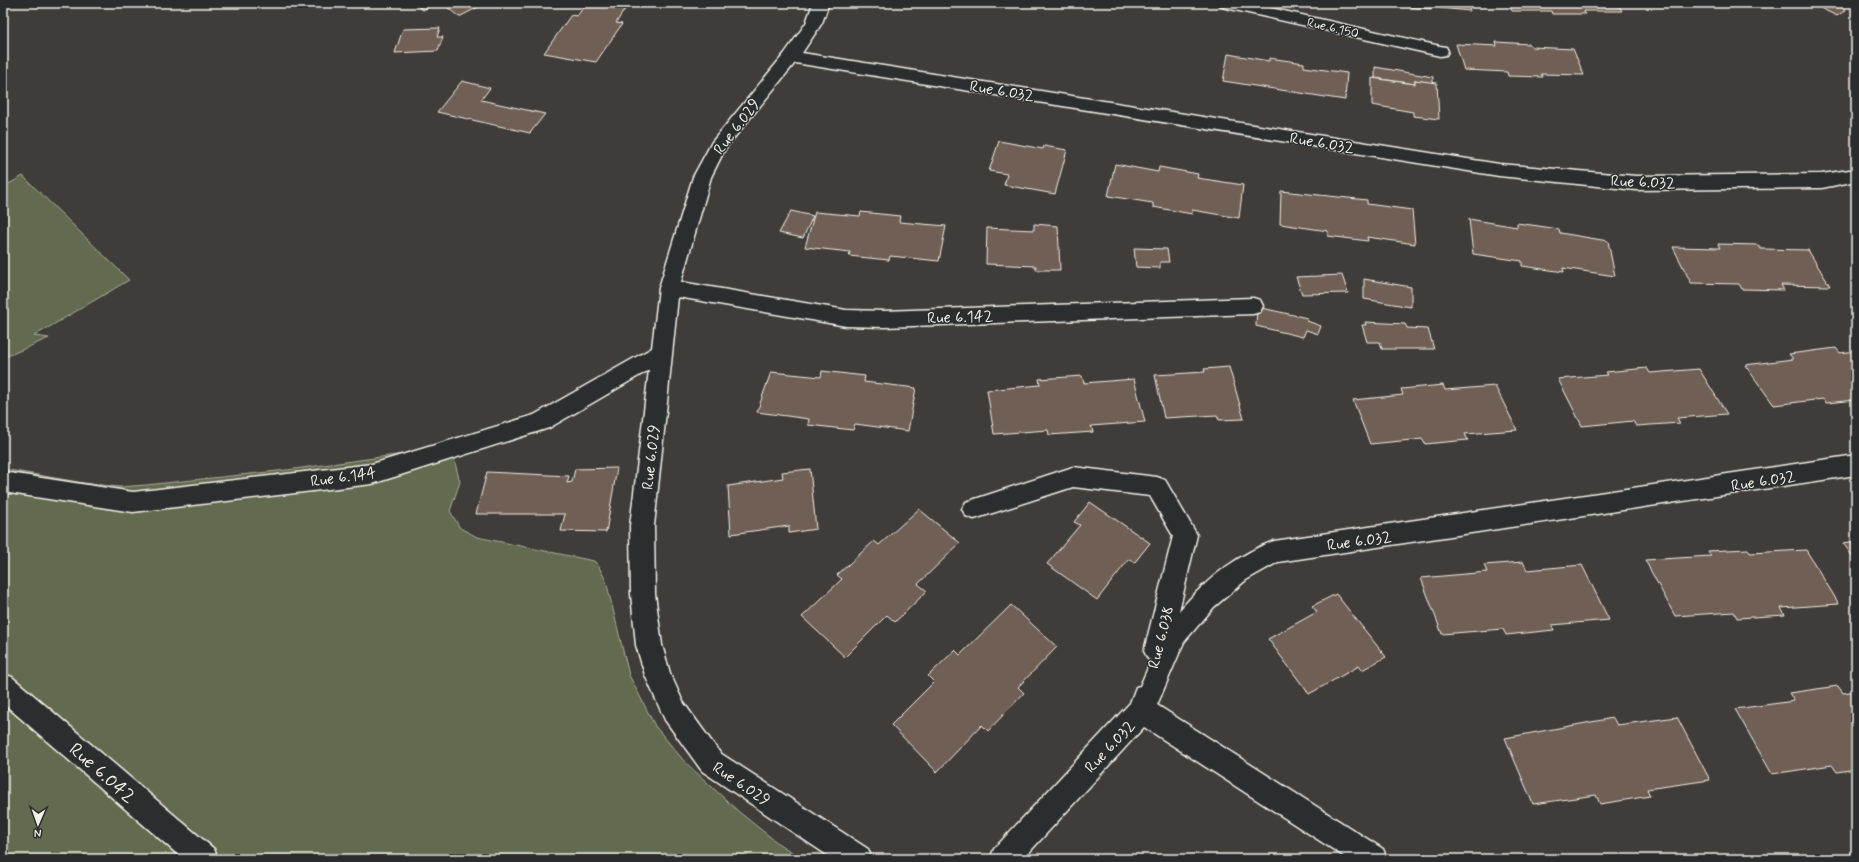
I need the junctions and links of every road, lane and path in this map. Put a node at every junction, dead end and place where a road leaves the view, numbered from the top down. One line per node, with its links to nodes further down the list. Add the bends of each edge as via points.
1 (821, 3): 4 (street, Rue 6.029, via 814,23)
2 (1226, 3): 3 (street, Rue 6.150)
3 (1440, 51)
4 (791, 57): 5 (street, Rue 6.032, via 1499,170 1636,183 1822,181); 6 (street, Rue 6.029, via 718,146 702,177)
5 (1856, 175)
6 (669, 288): 7 (street, Rue 6.142, via 853,318 884,319); 8 (street, Rue 6.029)
7 (1253, 306)
8 (661, 353): 10 (street, Rue 6.144, via 541,422 372,474 133,502); 15 (street, Rue 6.029, via 642,526 643,594 649,645 658,675 674,711 711,762)
9 (1856, 465): 13 (street, Rue 6.032, via 1274,552 1238,572 1204,600 1175,634)
10 (3, 482)
11 (974, 509): 13 (street, Rue 6.038, via 1073,476 1157,488 1185,535)
12 (3, 686): 14 (street, Rue 6.042)
13 (1142, 710): 16 (street, Rue 6.032); 17 (street)
14 (204, 859)
15 (858, 859)
16 (1004, 859)
17 (1373, 859)

